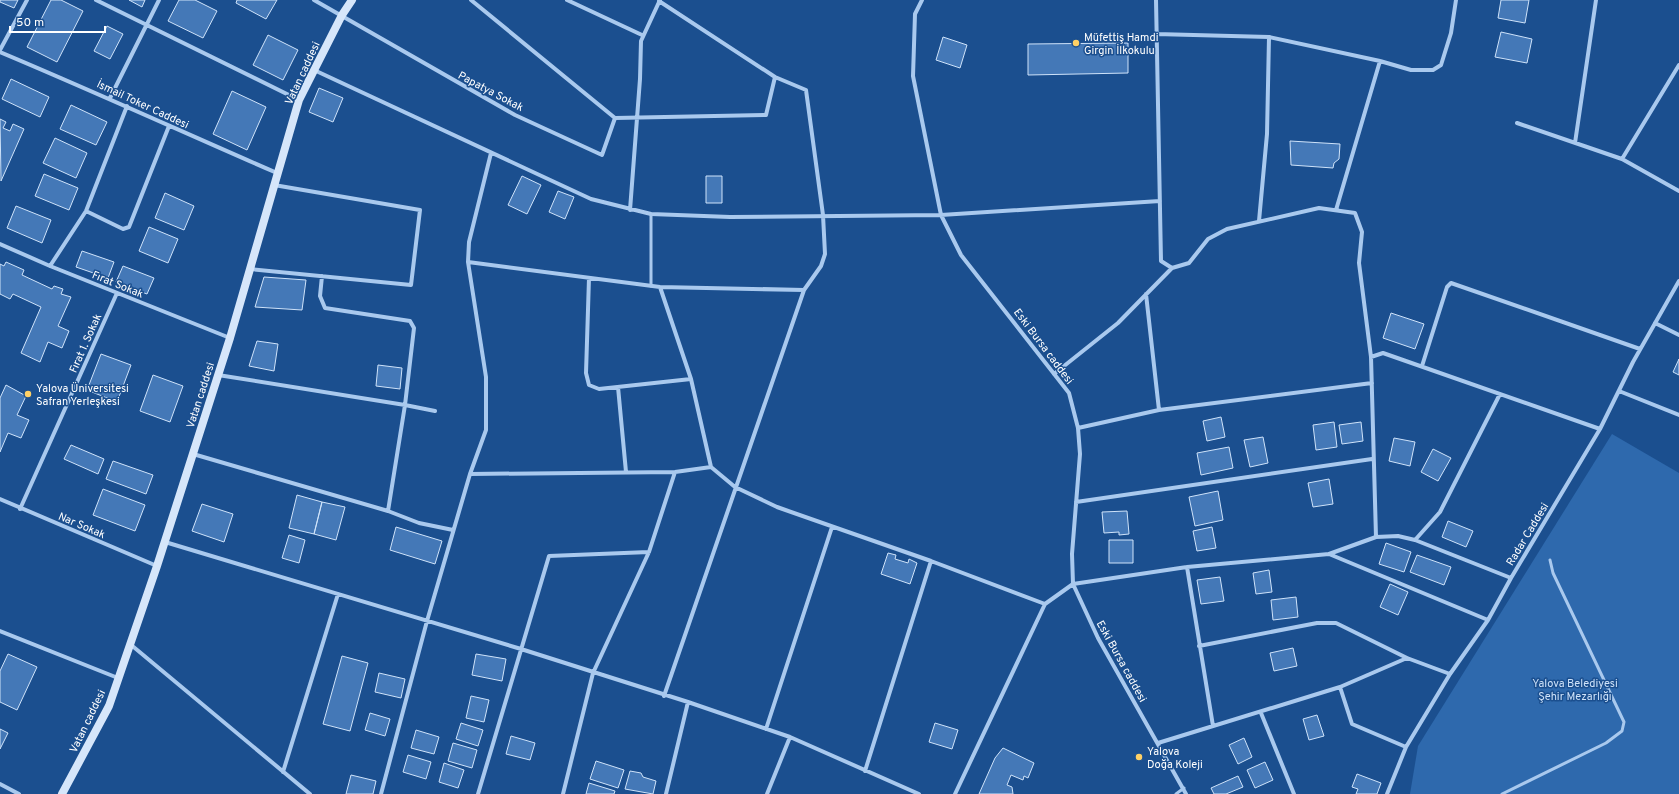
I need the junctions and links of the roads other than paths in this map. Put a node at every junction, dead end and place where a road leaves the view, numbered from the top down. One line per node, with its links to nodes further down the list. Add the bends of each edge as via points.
1 (27, 0): 18 (street)
2 (96, 0): 14 (street)
3 (159, 0): 14 (street)
4 (314, 0): 13 (street)
5 (352, 0): 13 (street, Vatan caddesi)
6 (471, 0): 26 (street)
7 (568, 0): 16 (street)
8 (660, 0): 16 (street); 22 (street)
9 (922, 0): 42 (street, Eski Bursa caddesi, via 915,14 913,76)
10 (1156, 0): 15 (street)
11 (1456, 0): 19 (street, via 1451,33 1441,65 1433,70 1411,70)
12 (1596, 0): 30 (street)
13 (342, 14): 21 (street, Vatan caddesi); 26 (street, Papatya Sokak, via 515,115 602,155)
14 (146, 26): 23 (street); 24 (street)
15 (1156, 34): 17 (street); 36 (street)
16 (642, 35): 27 (street)
17 (1270, 37): 19 (street); 43 (street, via 1267,134)
18 (0, 51): 23 (street, İsmail Toker Caddesi)
19 (1380, 61): 38 (street)
20 (1679, 66): 32 (street)
21 (314, 70): 24 (street, Vatan caddesi); 31 (street)
22 (775, 77): 27 (street, via 766,115); 41 (street, via 806,90)
23 (110, 98): 25 (street, İsmail Toker Caddesi)
24 (299, 100): 33 (street, Vatan caddesi)
25 (127, 106): 29 (street, İsmail Toker Caddesi); 39 (street)
26 (615, 118): 27 (street)
27 (637, 118): 37 (street)
28 (1517, 123): 30 (street)
29 (169, 126): 33 (street, İsmail Toker Caddesi); 39 (street, via 129,227 123,229)
30 (1575, 143): 32 (street)
31 (491, 153): 37 (street, via 591,199); 45 (street, via 469,242)
32 (1622, 160): 35 (street)
33 (278, 173): 34 (street, Vatan caddesi)
34 (274, 185): 48 (street, Vatan caddesi); 49 (street, via 420,210 411,285)
35 (1679, 191)
36 (1160, 202): 42 (street); 47 (street, via 1161,261)
37 (630, 210): 40 (street)
38 (1336, 210): 43 (street, via 1319,208); 61 (street, via 1355,213 1362,232 1359,263)
39 (86, 211): 46 (street)
40 (651, 214): 41 (street); 52 (lane)
41 (823, 215): 42 (street); 54 (street, via 825,254 821,266)
42 (941, 215): 63 (street, Eski Bursa caddesi, via 961,255)
43 (1259, 221): 47 (street, via 1227,229 1208,239 1189,263)
44 (0, 244): 46 (street, Fırat Sokak)
45 (468, 262): 50 (street); 81 (street, via 486,377 486,430)
46 (50, 266): 55 (street, Fırat Sokak)
47 (1172, 268): 56 (street)
48 (250, 269): 49 (street); 59 (street, Vatan caddesi)
49 (322, 276): 70 (street, via 320,296 325,308 410,321 414,328)
50 (589, 278): 52 (street); 67 (street, via 586,373 589,385 599,389)
51 (1679, 281): 57 (street, Radar Caddesi)
52 (651, 286): 53 (street)
53 (660, 288): 54 (street); 65 (street)
54 (804, 290): 82 (street)
55 (117, 293): 59 (street, Fırat Sokak); 85 (street, Fırat 1. Sokak)
56 (1146, 294): 63 (street, via 1118,323); 71 (street)
57 (1655, 323): 58 (street); 60 (street, Radar Caddesi)
58 (1679, 335)
59 (230, 338): 64 (street, Vatan caddesi)
60 (1640, 349): 62 (street, via 1451,284 1447,287); 68 (street, Radar Caddesi)
61 (1371, 357): 62 (street, via 1383,353); 66 (street)
62 (1422, 366): 69 (street)
63 (1054, 374): 74 (street, Eski Bursa caddesi, via 1069,394)
64 (218, 375): 70 (street); 76 (street, Vatan caddesi)
65 (691, 380): 67 (street); 78 (street)
66 (1372, 383): 71 (street); 77 (street)
67 (618, 387): 79 (street)
68 (1619, 391): 73 (street); 75 (street, Radar Caddesi)
69 (1500, 394): 75 (street); 90 (street, via 1440,512)
70 (405, 405): 72 (street); 86 (street)
71 (1159, 410): 74 (street)
72 (435, 412)
73 (1679, 415)
74 (1078, 428): 84 (street, Eski Bursa caddesi, via 1080,454)
75 (1600, 429): 98 (street, Radar Caddesi)
76 (193, 454): 86 (street); 91 (street, Vatan caddesi)
77 (1372, 459): 84 (street); 89 (street)
78 (711, 467): 80 (street); 82 (street)
79 (626, 472): 80 (street); 81 (street)
80 (675, 472): 92 (street)
81 (470, 474): 88 (street)
82 (735, 487): 87 (street, via 776,508); 113 (street)
83 (0, 499): 85 (street, Nar Sokak)
84 (1076, 502): 99 (street, Eski Bursa caddesi, via 1072,554)
85 (20, 509): 96 (street, Nar Sokak)
86 (388, 511): 88 (street, via 419,523)
87 (832, 526): 95 (street); 117 (street)
88 (454, 530): 103 (street)
89 (1376, 537): 90 (street, via 1398,536); 93 (street)
90 (1415, 540): 98 (street)
91 (164, 542): 96 (street, Vatan caddesi); 100 (street)
92 (649, 552): 107 (street, via 549,556); 109 (street)
93 (1329, 554): 97 (street); 102 (street)
94 (1550, 560): 139 (lane, via 1553,573 1624,722 1622,731 1606,743)
95 (930, 561): 101 (street); 121 (street)
96 (157, 566): 105 (street, Vatan caddesi)
97 (1187, 567): 99 (street); 106 (street)
98 (1511, 578): 102 (street, Radar Caddesi)
99 (1073, 584): 101 (street); 119 (street, Eski Bursa caddesi, via 1098,638)
100 (338, 594): 103 (street); 122 (street)
101 (1045, 604): 134 (street)
102 (1488, 620): 110 (street, Radar Caddesi)
103 (426, 621): 107 (street); 128 (street)
104 (0, 631): 111 (street)
105 (130, 644): 111 (street, Vatan caddesi); 122 (street)
106 (1199, 646): 108 (street, via 1317,623 1336,623); 116 (street)
107 (521, 650): 109 (street); 129 (street)
108 (1407, 658): 110 (street); 112 (street)
109 (593, 673): 113 (street); 130 (street)
110 (1450, 674): 120 (street, Radar Caddesi)
111 (118, 678): 126 (street, Vatan caddesi, via 109,706)
112 (1340, 687): 115 (street); 120 (street, via 1352,724)
113 (664, 696): 114 (street)
114 (688, 702): 117 (street); 131 (street)
115 (1261, 713): 116 (street); 137 (street)
116 (1214, 726): 119 (street)
117 (766, 729): 118 (street)
118 (790, 737): 121 (street); 132 (street)
119 (1158, 743): 124 (street, Eski Bursa caddesi)
120 (1406, 747): 138 (street, Radar Caddesi)
121 (865, 771): 133 (street)
122 (283, 772): 127 (street)
123 (0, 784): 125 (street)
124 (1184, 788): 135 (lane); 136 (street, Eski Bursa caddesi)
125 (19, 794)
126 (62, 794)
127 (310, 794)
128 (381, 794)
129 (478, 794)
130 (563, 794)
131 (666, 794)
132 (767, 794)
133 (918, 794)
134 (955, 794)
135 (1176, 794)
136 (1186, 794)
137 (1294, 794)
138 (1387, 794)
139 (1502, 794)

